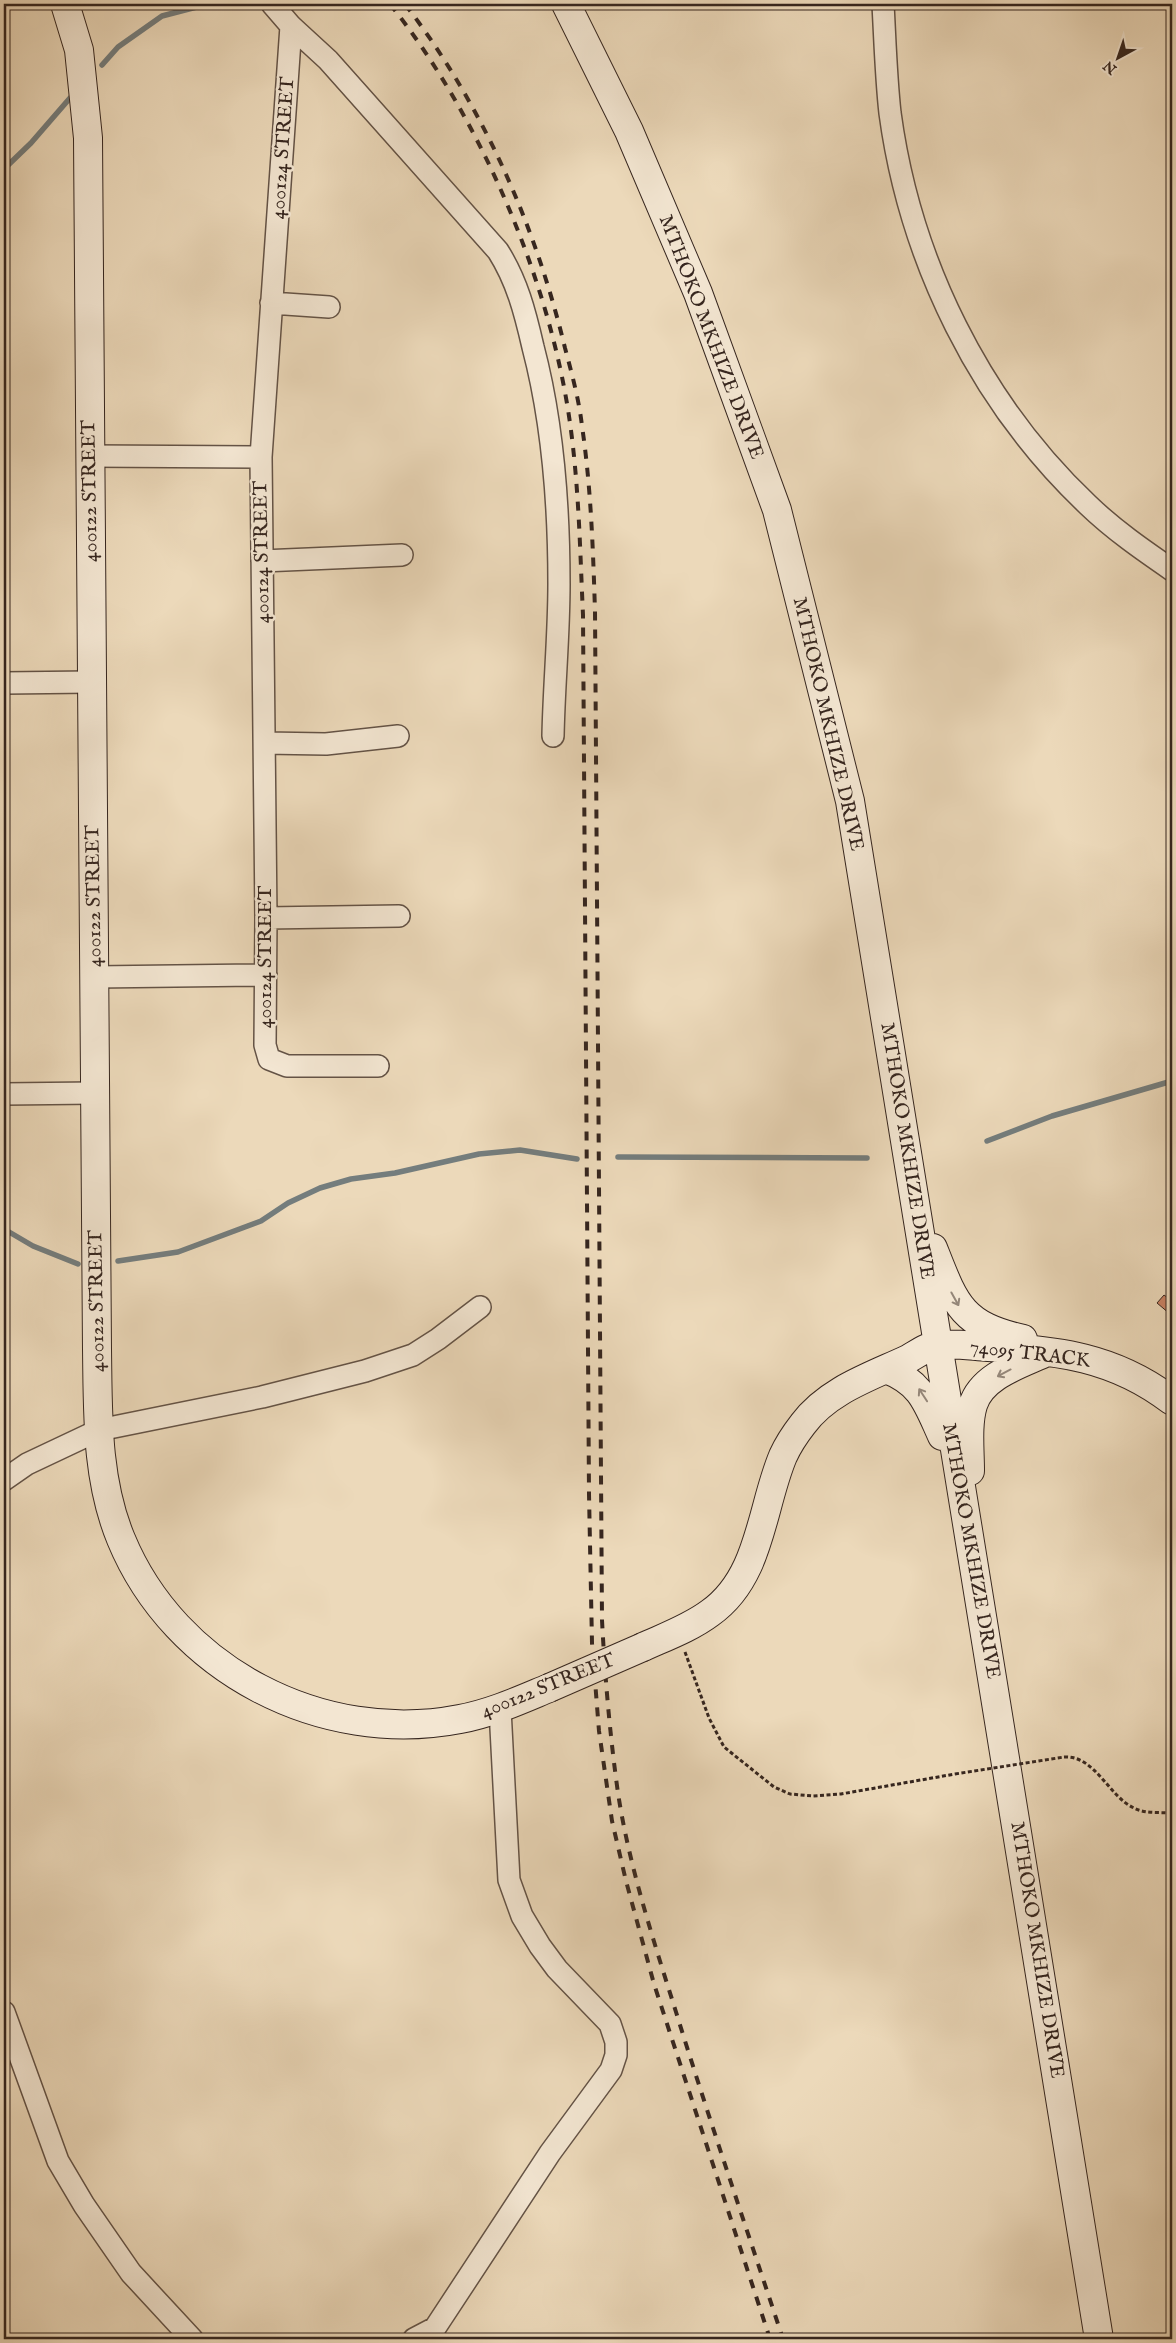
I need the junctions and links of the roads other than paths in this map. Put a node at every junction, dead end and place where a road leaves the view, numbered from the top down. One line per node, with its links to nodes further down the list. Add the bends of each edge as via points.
1 (65, 4): 8 (street, 400122 STREET, via 80,50 88,138)
2 (272, 4): 5 (street)
3 (566, 4): 25 (street, MTHOKO MKHIZE DRIVE, via 629,131 698,293 777,510 850,801)
4 (883, 4): 12 (street, via 890,113 904,181 923,247 948,312 1014,422 1052,468 1089,506)
5 (291, 26): 6 (street, 400124 STREET); 16 (street, via 328,60 498,251 515,281 537,362 552,463 559,583)
6 (272, 303): 7 (street); 9 (street, 400124 STREET)
7 (329, 307)
8 (89, 456): 9 (street); 13 (street, 400122 STREET)
9 (261, 456): 11 (street, 400124 STREET)
10 (402, 554): 11 (street)
11 (262, 561): 17 (street, 400124 STREET)
12 (1172, 570)
13 (91, 682): 14 (street); 21 (street, 400122 STREET)
14 (4, 683)
15 (398, 736): 17 (street, via 326,744)
16 (553, 736)
17 (265, 743): 19 (street, 400124 STREET)
18 (399, 916): 19 (street)
19 (266, 918): 20 (street, 400124 STREET)
20 (266, 975): 21 (street); 22 (street, 400124 STREET, via 266,1052 274,1063 287,1066)
21 (95, 977): 23 (street, 400122 STREET)
22 (378, 1066)
23 (95, 1093): 24 (street); 32 (street, 400122 STREET)
24 (4, 1094)
25 (916, 1205): 27 (street, MTHOKO MKHIZE DRIVE); 29 (street, one-way to 29, via 948,1287 966,1314 997,1332)
26 (480, 1307): 32 (street, via 413,1355 365,1371 262,1397)
27 (937, 1345): 28 (street, 74095 TRACK); 30 (street, 400122 STREET); 33 (street, MTHOKO MKHIZE DRIVE)
28 (1047, 1352): 29 (street, 74095 TRACK); 35 (street, one-way to 35, via 1000,1374 987,1383 975,1400 971,1423)
29 (1085, 1357): 31 (street, 74095 TRACK, via 1143,1381)
30 (886, 1369): 33 (street, one-way to 30, via 919,1389); 36 (street, 400122 STREET, bridge, via 836,1394 815,1409 803,1424 784,1454 754,1551 740,1580 711,1613 643,1647)
31 (1172, 1401)
32 (99, 1430): 34 (street, via 27,1464); 36 (street, 400122 STREET, via 108,1497 121,1538 139,1574 180,1629 233,1674 282,1700 324,1715 372,1724 451,1720)
33 (958, 1471): 35 (street, MTHOKO MKHIZE DRIVE)
34 (4, 1480)
35 (968, 1538): 41 (street, MTHOKO MKHIZE DRIVE)
36 (500, 1708): 38 (street, via 509,1880 522,1916 540,1946 557,1969 610,2024 616,2055 611,2070 545,2161)
37 (4, 2012): 39 (street, via 37,2106 63,2168 84,2205 131,2273)
38 (438, 2333): 40 (street)
39 (192, 2339)
40 (414, 2339)
41 (1099, 2339)

